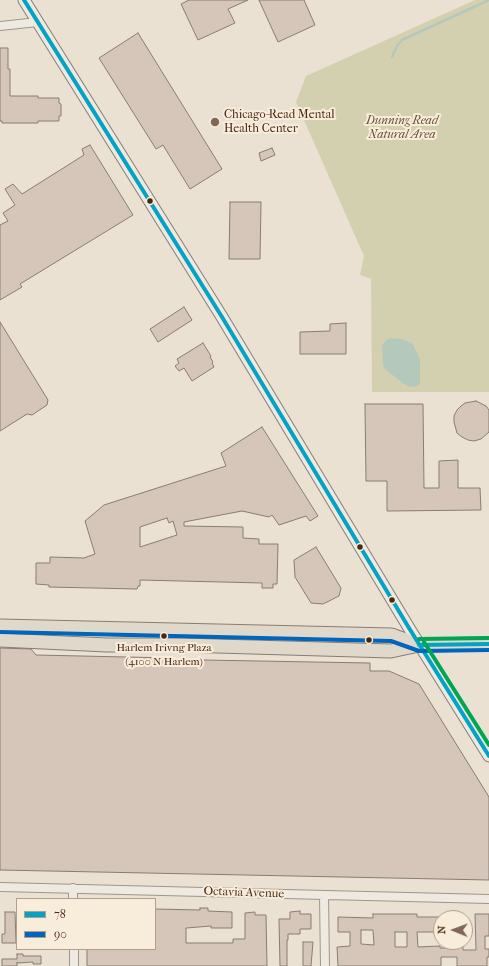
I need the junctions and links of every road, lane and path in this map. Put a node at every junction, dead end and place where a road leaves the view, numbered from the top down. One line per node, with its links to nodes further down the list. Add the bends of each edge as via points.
1 (24, 0): 2 (main road)
2 (38, 22): 3 (street); 9 (main road, via 286,423)
3 (0, 26)
4 (0, 626): 5 (main road)
5 (38, 627): 7 (main road); 9 (main road, via 392,635)
6 (0, 640): 7 (main road)
7 (38, 642): 9 (main road, via 391,651)
8 (489, 644): 9 (main road)
9 (419, 645): 10 (main road)
10 (489, 756)
11 (0, 887): 12 (street, Octavia Avenue)
12 (72, 888): 13 (street, Octavia Avenue); 14 (street)
13 (324, 895): 15 (street, Octavia Avenue); 18 (street)
14 (73, 898)
15 (489, 899)
16 (74, 950): 17 (street)
17 (74, 966)
18 (325, 966)

